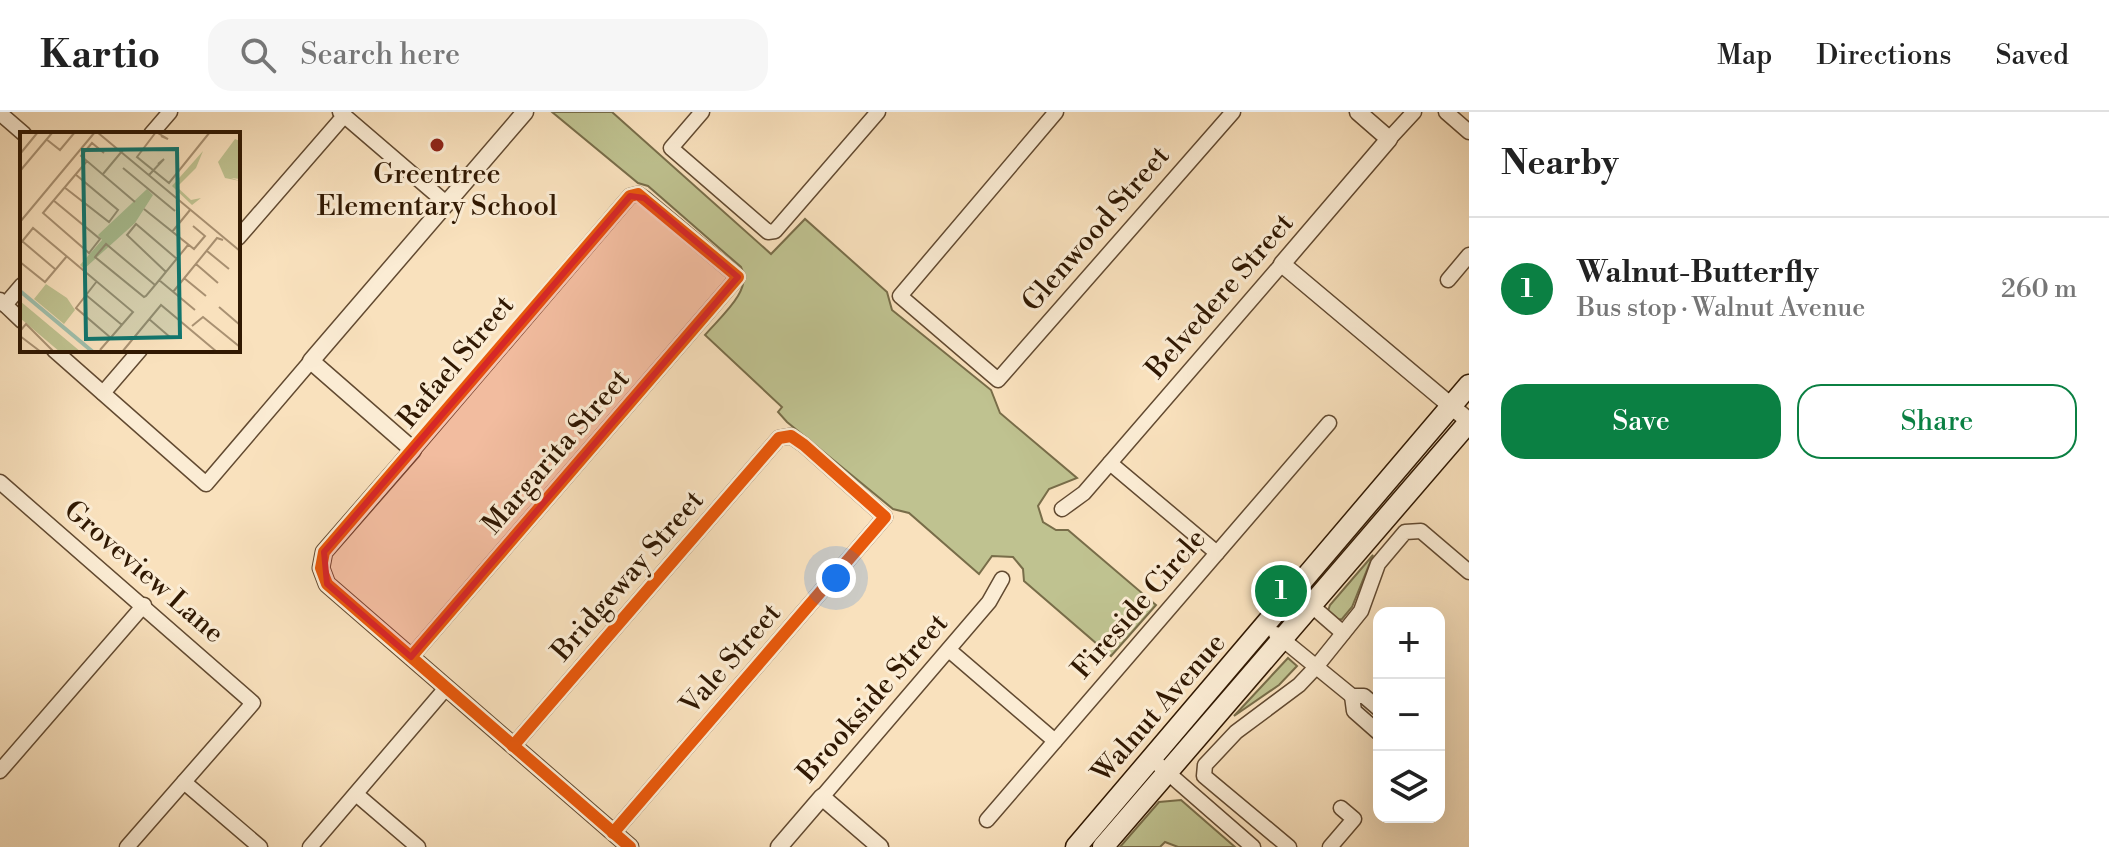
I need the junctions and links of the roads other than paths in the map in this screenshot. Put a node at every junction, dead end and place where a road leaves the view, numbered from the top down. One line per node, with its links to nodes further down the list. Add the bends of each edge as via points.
1 (170, 112): 13 (street)
2 (525, 112): 17 (street)
3 (702, 112): 4 (street, via 671,148 768,232 775,231)
4 (878, 112)
5 (1056, 112): 6 (street, Glenwood Street, via 900,296 998,380)
6 (1233, 112)
7 (1358, 112): 15 (street)
8 (1414, 112): 15 (street, Belvedere Street)
9 (1446, 112): 14 (street)
10 (342, 114): 17 (street); 18 (street)
11 (2, 115): 12 (street)
12 (22, 132)
13 (153, 132)
14 (1469, 132)
15 (1389, 139): 20 (street, Belvedere Street)
16 (638, 194): 34 (street, Rafael Street, via 630,196); 46 (street, Margarita Street, via 738,277)
17 (446, 203): 27 (street)
18 (240, 236)
19 (1469, 255): 21 (street)
20 (1282, 264): 30 (street); 35 (street, Belvedere Street)
21 (1448, 280)
22 (20, 287): 23 (street)
23 (2, 302): 24 (street)
24 (20, 319)
25 (56, 352): 29 (street)
26 (138, 352): 29 (street)
27 (311, 361): 29 (street, via 206,484); 34 (street)
28 (1469, 385): 30 (main road, Walnut Avenue)
29 (103, 393)
30 (1452, 406): 31 (street); 41 (main road, Walnut Avenue)
31 (1469, 422): 41 (main road, Walnut Avenue)
32 (1329, 423): 38 (street, Fireside Circle)
33 (779, 438): 53 (street, Bridgeway Street); 61 (street, Vale Street, via 797,440 885,517)
34 (413, 450): 46 (street, Rafael Street, via 324,552 321,568 327,584)
35 (1110, 463): 37 (street, Belvedere Street); 38 (street)
36 (0, 482): 42 (street, Groveview Lane)
37 (1062, 509)
38 (1217, 553): 52 (street, Fireside Circle)
39 (1469, 572): 44 (street, via 1421,531 1411,529 1378,564 1361,611)
40 (1002, 579): 45 (street, Brookside Street)
41 (1303, 599): 43 (main road, Walnut Avenue); 44 (street)
42 (144, 605): 55 (street); 56 (street, Groveview Lane, via 253,703)
43 (1274, 633): 47 (street); 54 (main road, Walnut Avenue)
44 (1343, 633): 47 (street)
45 (949, 650): 52 (street); 58 (street, Brookside Street)
46 (411, 657): 48 (street)
47 (1316, 667): 49 (street); 72 (street, via 1236,732 1205,765 1204,776)
48 (446, 688): 53 (street); 57 (street)
49 (1352, 696): 50 (street, via 1364,696); 51 (street, via 1354,711)
50 (1373, 704)
51 (1373, 728)
52 (1055, 741): 60 (street, Fireside Circle)
53 (513, 746): 61 (street)
54 (1160, 766): 69 (main road, Walnut Avenue); 70 (main road, Walnut Avenue); 71 (street)
55 (0, 771)
56 (184, 782): 62 (street); 63 (street)
57 (356, 794): 64 (street); 65 (street)
58 (822, 797): 67 (street, Brookside Street); 68 (street)
59 (1341, 808): 73 (street, via 1354,819)
60 (987, 820)
61 (613, 833): 66 (street)
62 (127, 847)
63 (260, 847)
64 (310, 847)
65 (418, 847)
66 (630, 847)
67 (779, 847)
68 (880, 847)
69 (1076, 847)
70 (1103, 847)
71 (1253, 847)
72 (1289, 847)
73 (1330, 847)

